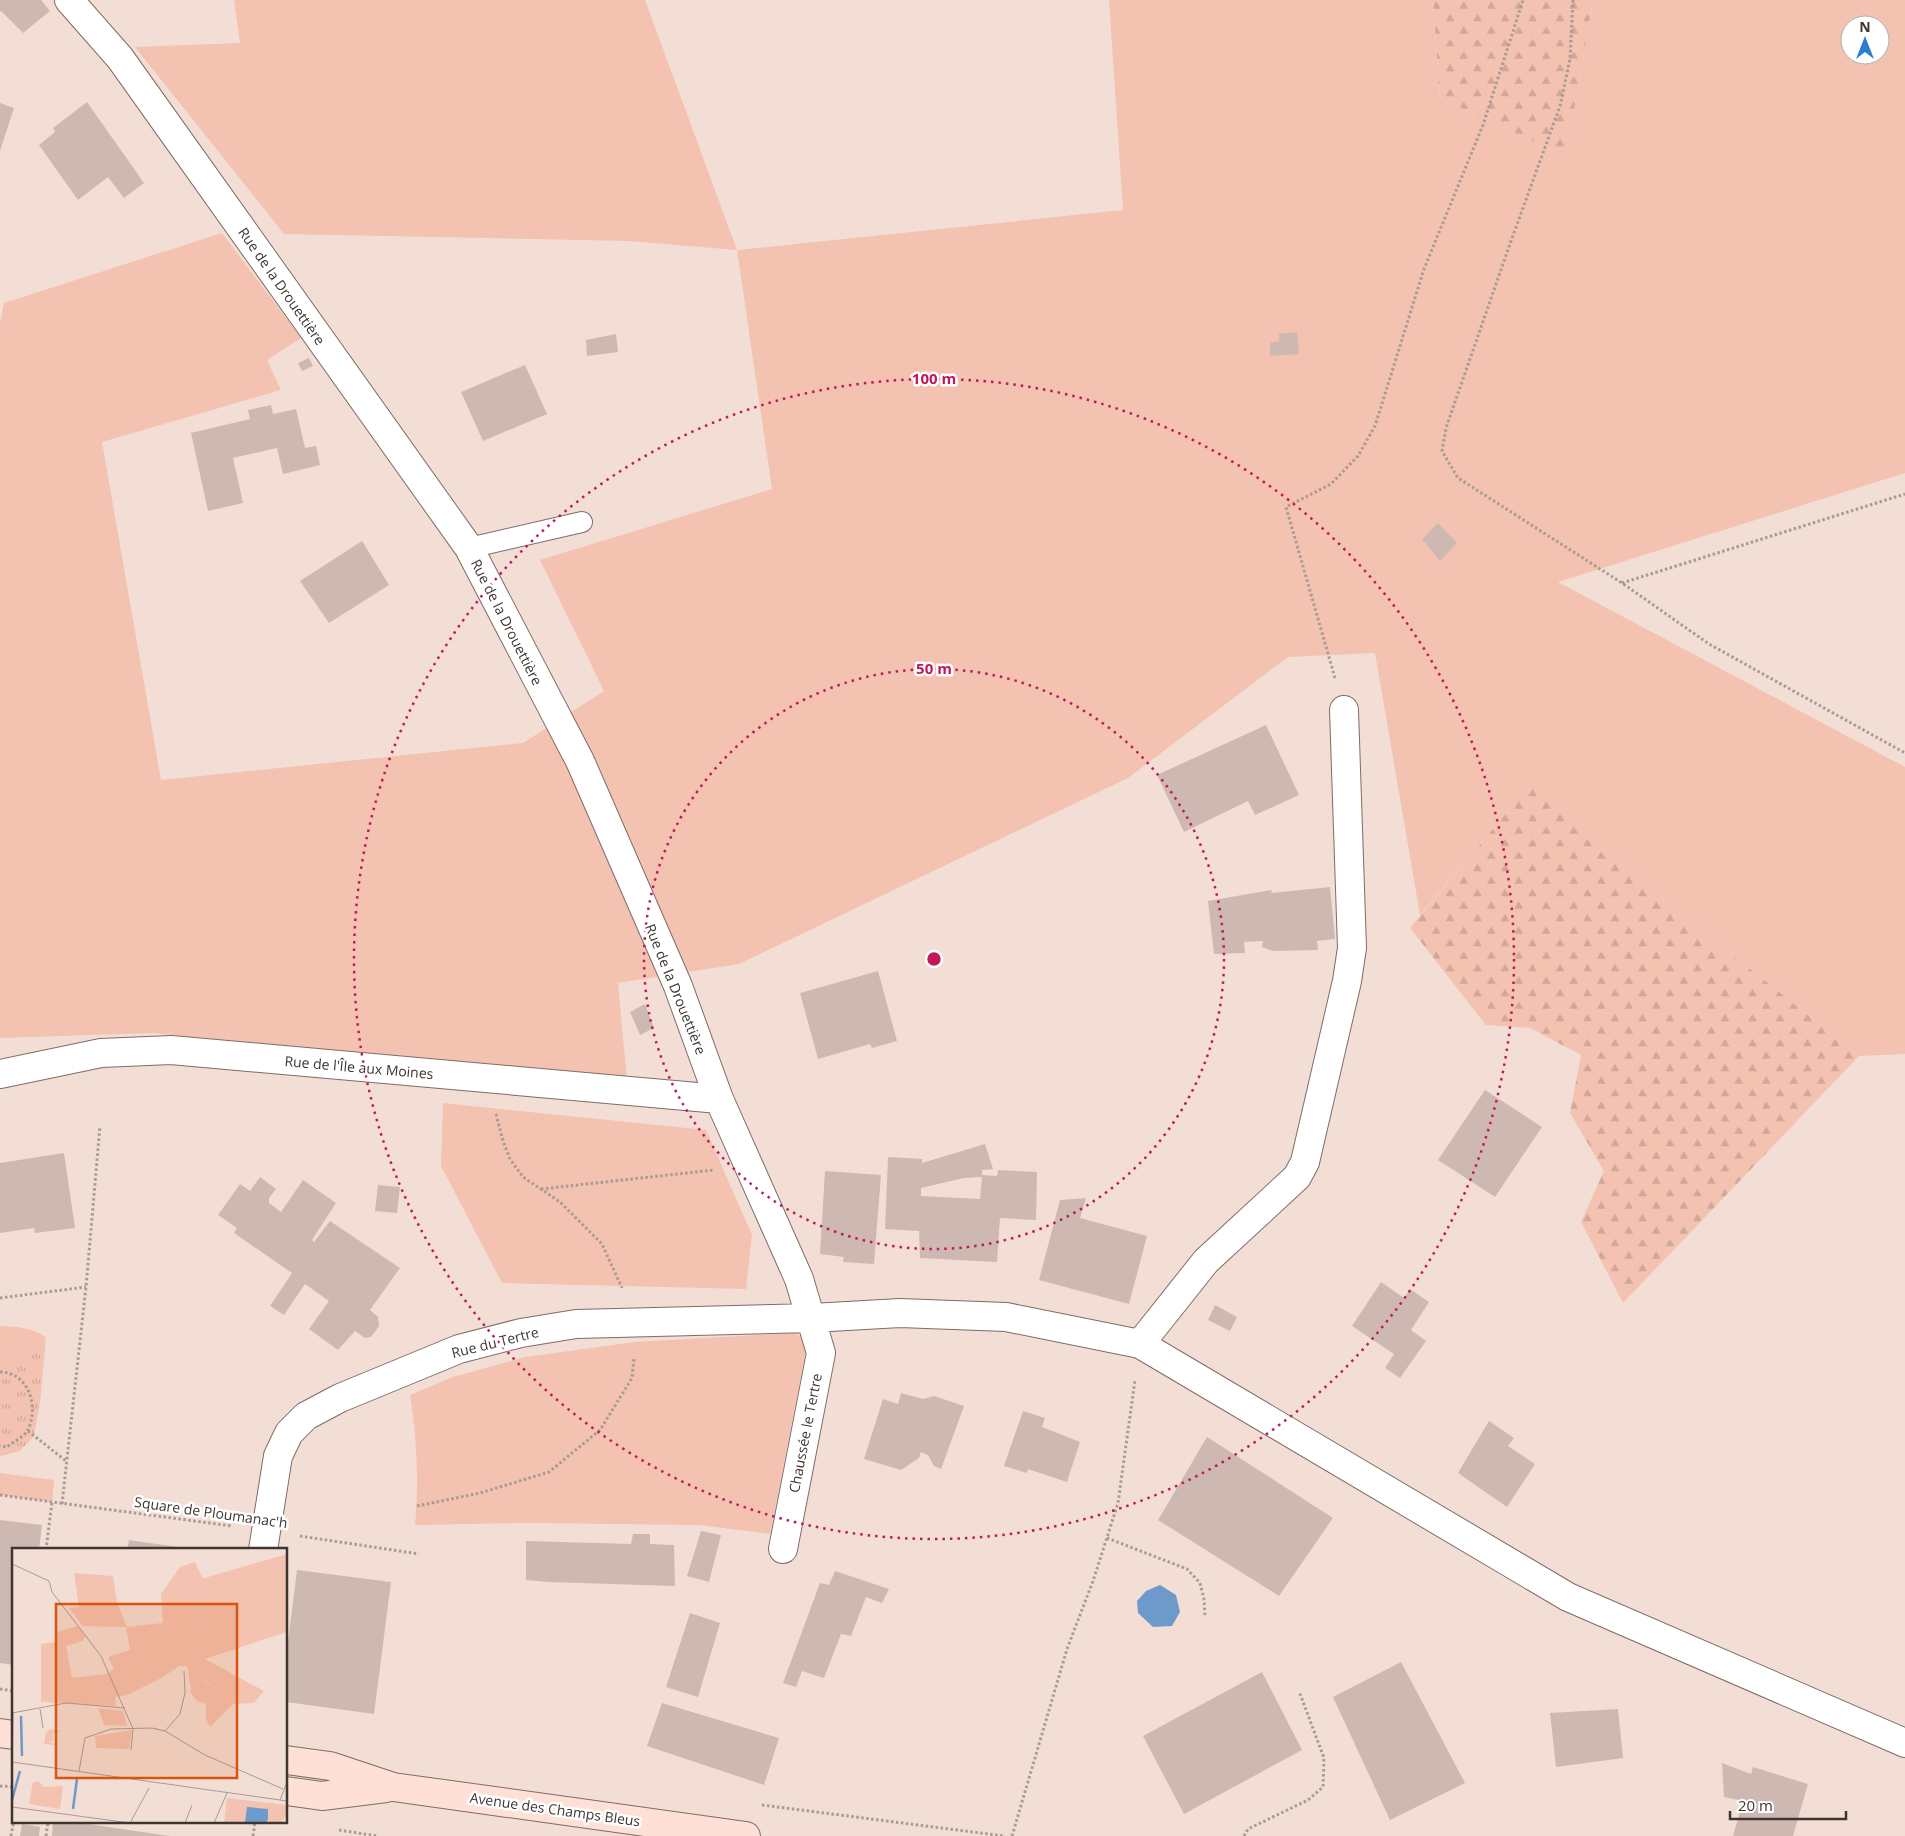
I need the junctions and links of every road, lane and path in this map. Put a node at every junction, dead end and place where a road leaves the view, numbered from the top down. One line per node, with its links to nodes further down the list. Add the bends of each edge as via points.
1 (69, 0): 6 (street, Rue de la Drouettière, via 120,58)
2 (1523, 0): 8 (path, via 1483,125 1424,269 1375,426 1358,456 1331,484 1286,507)
3 (1573, 0): 7 (path, via 1570,59 1560,106 1446,428 1442,451 1458,478)
4 (1905, 494): 7 (path)
5 (582, 522): 6 (lane)
6 (469, 548): 11 (street, Rue de la Drouettière, via 580,761 678,986)
7 (1622, 583): 9 (path, via 1709,644)
8 (1344, 710): 18 (street, via 1352,948 1304,1162 1297,1177 1206,1261)
9 (1905, 753)
10 (0, 1074): 11 (street, Rue de l'Île aux Moines, via 101,1053 171,1050)
11 (719, 1099): 13 (street, Rue de la Drouettière)
12 (100, 1126): 15 (path)
13 (747, 1166): 14 (path); 17 (street, Rue de la Drouettière, via 799,1279)
14 (541, 1189)
15 (86, 1287): 16 (path); 22 (path)
16 (0, 1298)
17 (812, 1318): 18 (street, Rue du Tertre, via 900,1313 1006,1317); 27 (street, Rue du Tertre, via 576,1324 521,1333 459,1349 340,1398 306,1416 288,1433 278,1456); 29 (street, Chaussée le Tertre, via 821,1353)
18 (1140, 1344): 26 (path, via 1118,1503); 33 (street, Rue du Tertre, via 1568,1597)
19 (0, 1372): 20 (path, via 9,1372 27,1386 34,1407)
20 (28, 1431): 21 (path, via 7,1447); 22 (path)
21 (0, 1446)
22 (67, 1461): 25 (path)
23 (0, 1495): 24 (path, Square de Ploumanac'h)
24 (52, 1502): 25 (path, Square de Ploumanac'h); 28 (path)
25 (62, 1504): 27 (path, Square de Ploumanac'h)
26 (1107, 1538): 31 (path, via 1187,1569 1200,1584); 38 (path, via 1067,1649)
27 (265, 1540): 30 (path, Square de Ploumanac'h)
28 (46, 1548)
29 (782, 1549)
30 (418, 1554)
31 (1205, 1616)
32 (1299, 1690): 39 (path, via 1324,1758 1323,1787 1308,1800 1248,1829)
33 (1905, 1742)
34 (288, 1760): 35 (main road, Avenue des Champs Bleus, via 330,1766)
35 (393, 1787): 36 (main road, Avenue des Champs Bleus, via 322,1796); 37 (main road, Avenue des Champs Bleus)
36 (288, 1791)
37 (746, 1836)
38 (1012, 1836)
39 (1244, 1836)

